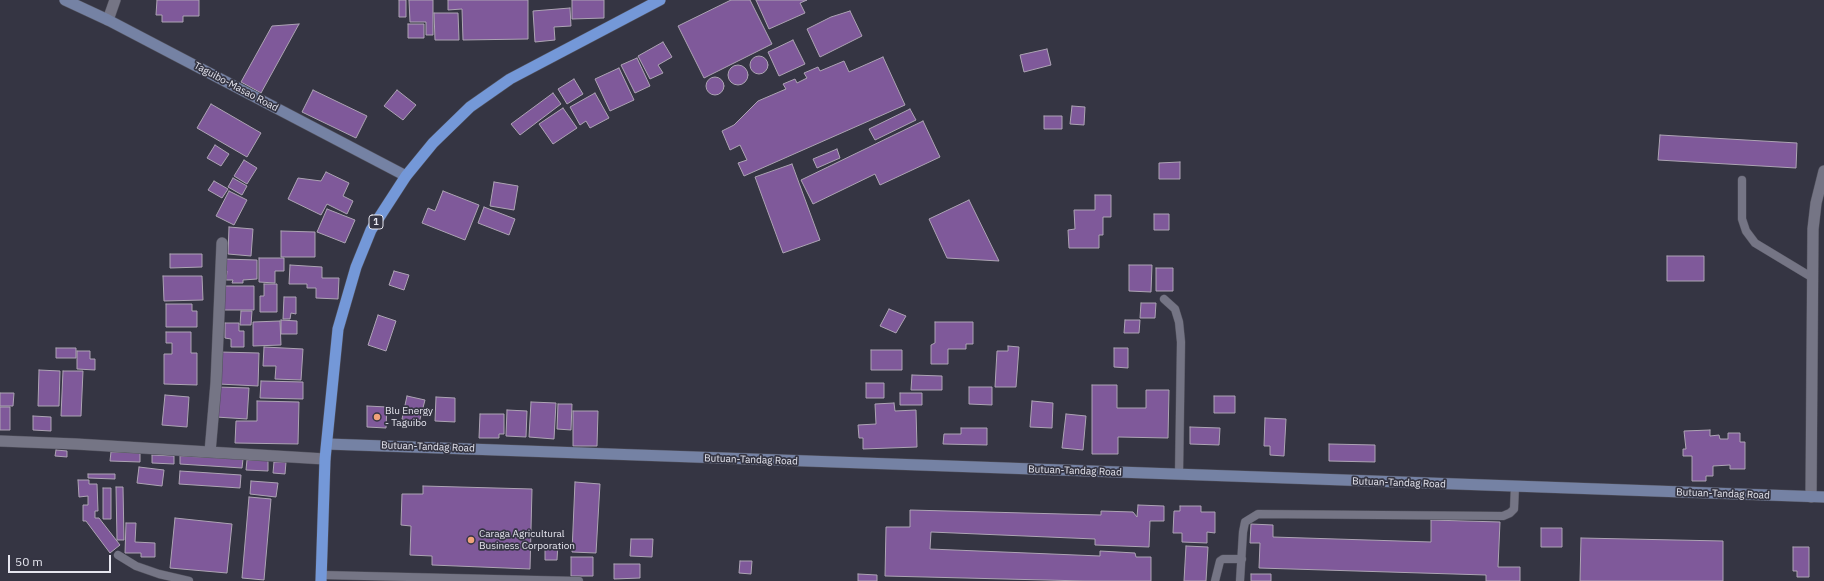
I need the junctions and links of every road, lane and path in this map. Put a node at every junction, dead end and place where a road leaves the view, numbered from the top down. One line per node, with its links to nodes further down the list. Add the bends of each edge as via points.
1 (64, 0): 4 (main road, Taguibo-Masao Road)
2 (115, 0): 4 (street)
3 (660, 0): 6 (highway, 1, via 510,79 470,107 433,143)
4 (108, 20): 6 (main road, Taguibo-Masao Road)
5 (1824, 171): 9 (street, via 1813,229)
6 (406, 176): 12 (highway, 1, via 371,230 354,274 338,329)
7 (1742, 180): 9 (lane, via 1742,219 1746,231 1755,243)
8 (222, 243): 13 (street, via 216,383)
9 (1813, 278): 17 (street)
10 (1164, 299): 15 (lane, via 1175,309 1180,322)
11 (0, 441): 13 (street)
12 (326, 444): 14 (highway, 1); 15 (main road, Butuan-Tandag Road)
13 (210, 452): 14 (street)
14 (325, 459): 21 (highway, 1)
15 (1179, 475): 16 (main road, Butuan-Tandag Road)
16 (1515, 486): 17 (main road, Butuan-Tandag Road); 20 (lane, via 1514,509 1510,514 1503,516 1258,514 1245,522)
17 (1811, 497): 18 (main road, Butuan-Tandag Road)
18 (1824, 497)
19 (118, 555): 23 (lane, via 136,566)
20 (1242, 558): 25 (lane, via 1223,559); 26 (lane)
21 (322, 578): 22 (lane)
22 (540, 580): 24 (lane)
23 (189, 581)
24 (579, 581)
25 (1215, 581)
26 (1240, 581)

